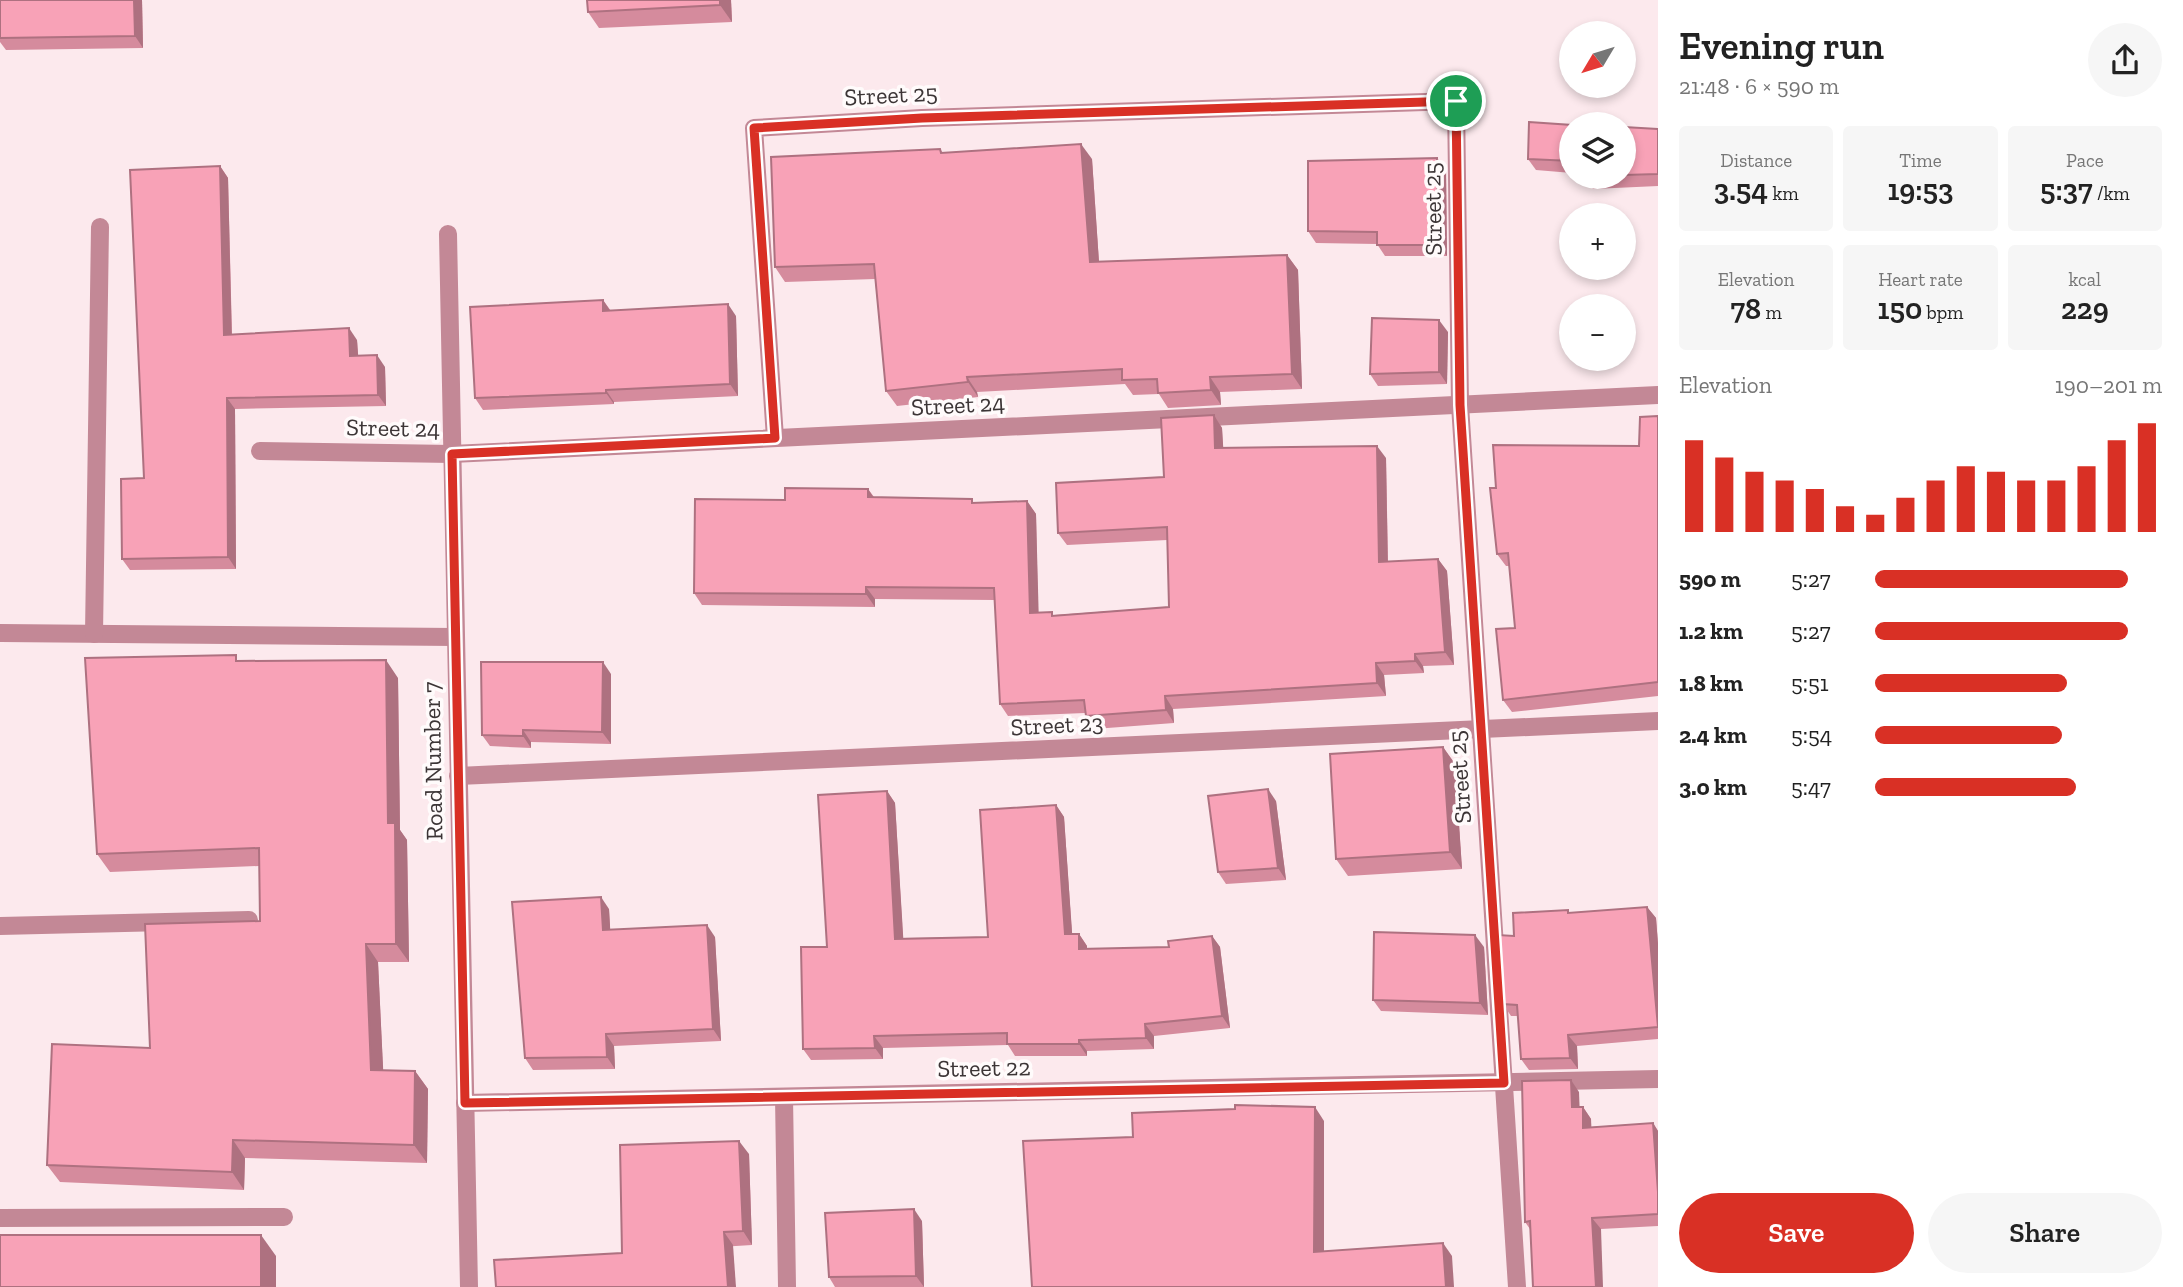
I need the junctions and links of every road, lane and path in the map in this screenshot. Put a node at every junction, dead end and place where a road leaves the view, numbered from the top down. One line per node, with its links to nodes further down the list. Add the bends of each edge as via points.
1 (100, 227): 9 (street)
2 (447, 234): 7 (street, Road Number 7)
3 (1658, 395): 4 (street, Street 24)
4 (1460, 405): 5 (street, Street 24); 5 (street, Street 25, via 1456,101 922,118 754,128); 12 (street, Street 25)
5 (775, 438): 7 (street, Street 24)
6 (260, 451): 7 (street, Street 24)
7 (452, 454): 10 (street, Road Number 7)
8 (0, 633): 9 (street)
9 (94, 634): 10 (street)
10 (455, 637): 13 (street, Road Number 7)
11 (1658, 722): 12 (street, Street 23)
12 (1481, 731): 13 (street, Street 23); 17 (street, Street 25)
13 (458, 776): 19 (street, Road Number 7)
14 (249, 920): 15 (street)
15 (0, 926)
16 (1658, 1079): 17 (street, Street 22)
17 (1504, 1083): 18 (street, Street 22); 24 (street, Street 25)
18 (784, 1097): 19 (street, Street 22); 23 (street)
19 (465, 1103): 22 (street, Road Number 7)
20 (284, 1217): 21 (street)
21 (0, 1218)
22 (469, 1287)
23 (787, 1287)
24 (1517, 1287)

